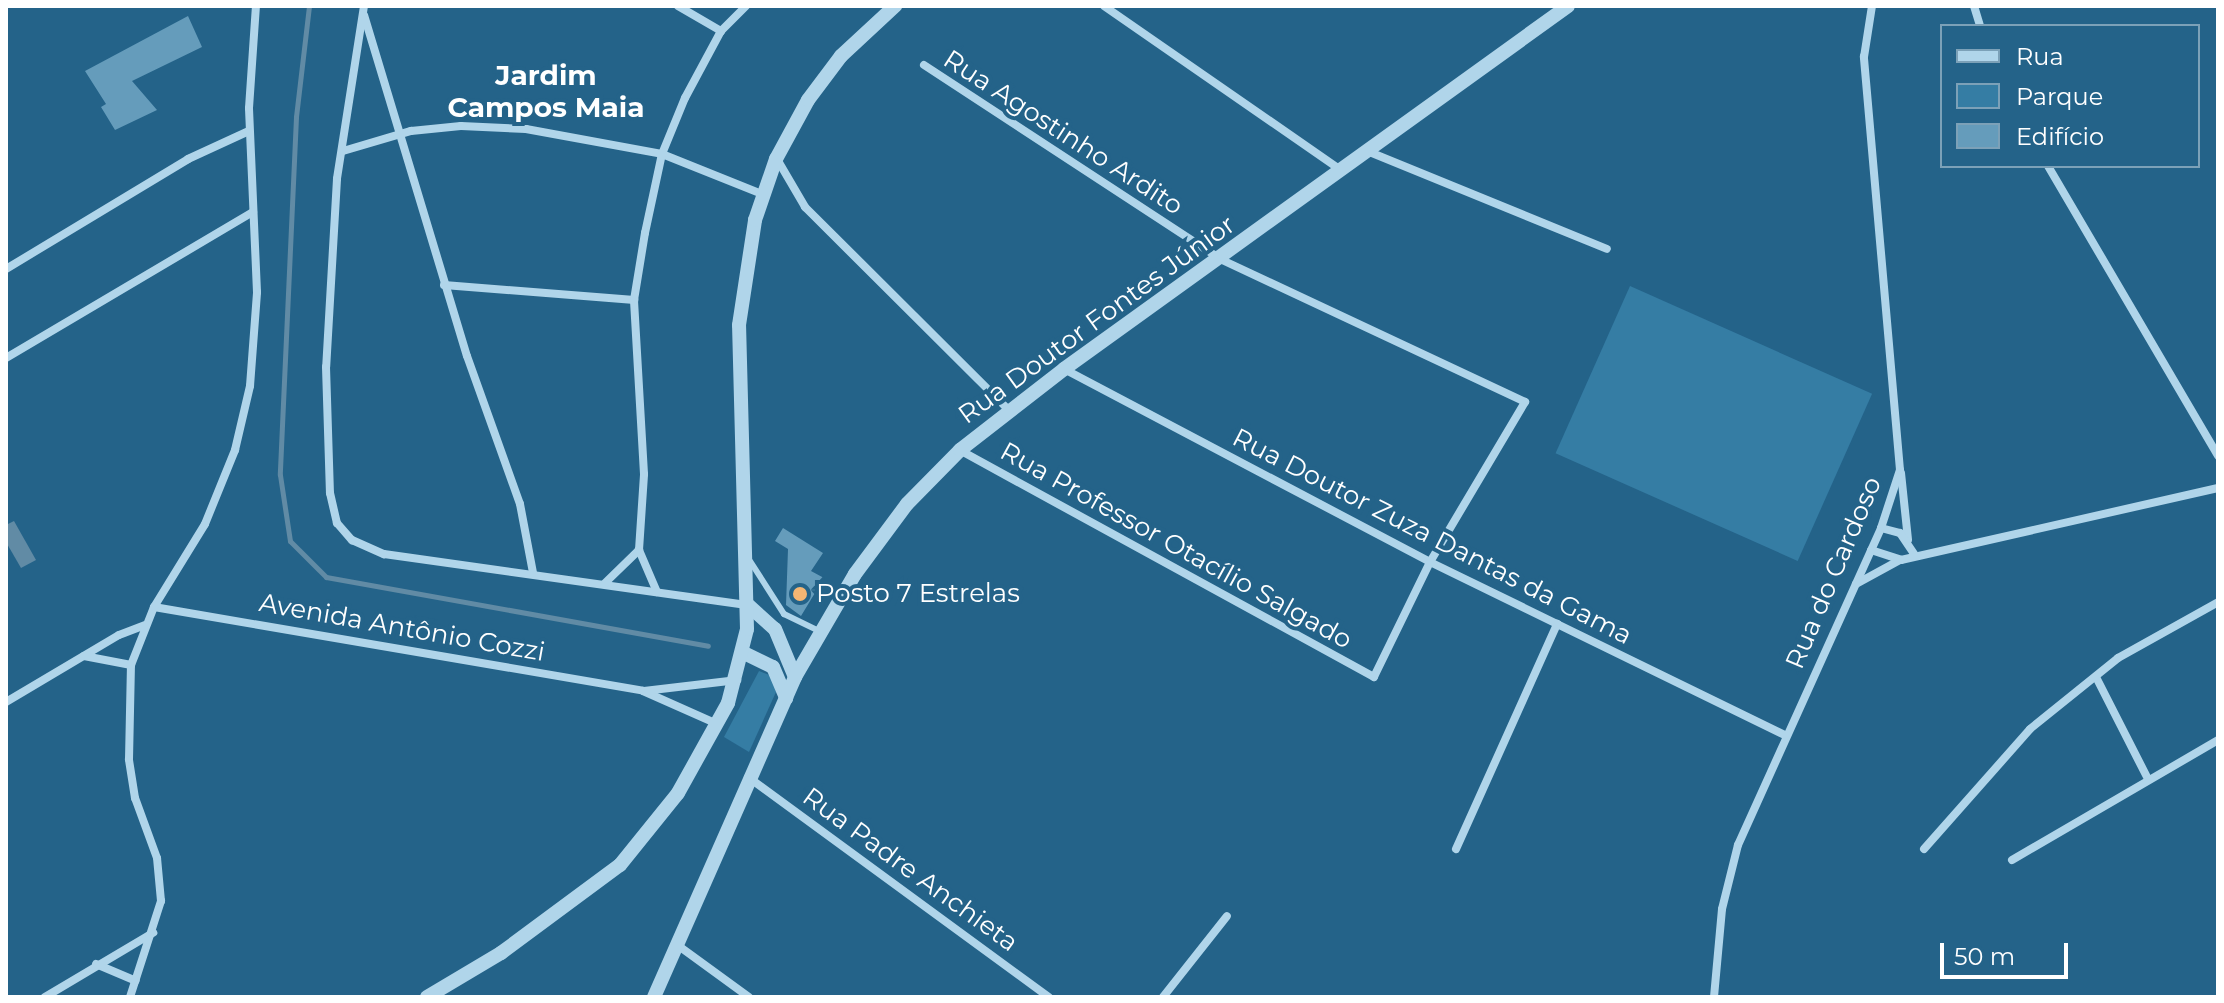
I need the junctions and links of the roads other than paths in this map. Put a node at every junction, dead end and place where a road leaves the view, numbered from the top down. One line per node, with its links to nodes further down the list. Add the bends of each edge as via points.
1 (256, 6): 11 (street)
2 (678, 6): 9 (street)
3 (746, 6): 9 (street)
4 (895, 6): 16 (street, via 841,56 808,100)
5 (1104, 6): 18 (street)
6 (1568, 6): 14 (street, Rua Doutor Fontes Júnior)
7 (1872, 6): 31 (street, Rua do Cardoso, via 1864,57)
8 (364, 10): 12 (street); 13 (street, via 350,71)
9 (721, 31): 15 (street)
10 (924, 65): 22 (street, Rua Agostinho Ardito)
11 (249, 131): 20 (street); 23 (street, via 188,159)
12 (397, 133): 13 (street); 15 (street, via 461,126 526,129); 24 (street)
13 (343, 151): 41 (street, via 326,367 330,493 337,523 352,540 384,554)
14 (1367, 151): 18 (street, Rua Doutor Fontes Júnior); 21 (street)
15 (662, 154): 19 (street); 25 (street)
16 (776, 159): 19 (street); 28 (street, via 805,207)
17 (2049, 168): 30 (street)
18 (1341, 170): 22 (street, Rua Doutor Fontes Júnior)
19 (762, 194): 38 (street, via 739,325)
20 (253, 212): 26 (street); 47 (street, via 254,352 235,450 187,561)
21 (1607, 249)
22 (1220, 259): 27 (street, Rua Doutor Fontes Júnior); 40 (street, Rua Agostinho Ardito, via 1525,402)
23 (6, 269)
24 (444, 285): 25 (street); 41 (street, via 520,504)
25 (634, 300): 35 (street, via 644,474)
26 (6, 358)
27 (1064, 369): 28 (street, Rua Doutor Fontes Júnior); 40 (street, Rua Doutor Zuza Dantas da Gama)
28 (1010, 411): 29 (street, Rua Doutor Fontes Júnior)
29 (960, 450): 40 (street, Rua Professor Otacílio Salgado, via 1374,677); 50 (street, Rua Doutor Fontes Júnior, via 907,504 855,574)
30 (2218, 456)
31 (1900, 470): 33 (street, Rua do Cardoso); 34 (street, via 1909,512)
32 (2218, 488): 37 (street)
33 (1881, 528): 34 (street); 36 (street, Rua do Cardoso)
34 (1908, 540): 37 (street)
35 (639, 550): 42 (street); 44 (street)
36 (1871, 550): 39 (street); 43 (street, Rua do Cardoso)
37 (1914, 554): 39 (street)
38 (747, 555): 46 (street); 50 (lane, via 784,614)
39 (1901, 560): 43 (street)
40 (1430, 562): 48 (street, Rua Doutor Zuza Dantas da Gama)
41 (533, 573): 42 (street)
42 (604, 584): 44 (street)
43 (1855, 584): 61 (street, Rua do Cardoso)
44 (657, 592): 46 (street)
45 (2218, 602): 55 (street, via 2118,658)
46 (748, 605): 51 (street); 54 (street, via 775,629)
47 (154, 607): 49 (street); 57 (street, Avenida Antônio Cozzi)
48 (1557, 624): 61 (street, Rua Doutor Zuza Dantas da Gama); 65 (street)
49 (145, 625): 52 (street); 53 (street)
50 (821, 632): 54 (street, Rua Doutor Fontes Júnior)
51 (744, 653): 56 (street); 58 (street, via 773,667)
52 (83, 656): 53 (street); 59 (street)
53 (131, 665): 69 (street, via 129,759 161,883)
54 (795, 677): 58 (street, Rua Doutor Fontes Júnior)
55 (2096, 677): 64 (street); 66 (street, via 2030,729)
56 (737, 680): 57 (street, Avenida Antônio Cozzi); 60 (street)
57 (643, 691): 60 (street, Avenida Antônio Cozzi)
58 (786, 698): 63 (street, Rua Doutor Fontes Júnior)
59 (6, 702)
60 (717, 724): 75 (street, via 650,834 620,865 512,946)
61 (1785, 735): 80 (street, Rua do Cardoso, via 1738,845 1722,909)
62 (2218, 740): 64 (street)
63 (750, 769): 70 (street, Rua Doutor Fontes Júnior); 78 (street, Rua Padre Anchieta)
64 (2147, 777): 67 (street)
65 (1456, 849)
66 (1924, 849)
67 (2012, 860)
68 (1227, 916): 79 (street)
69 (153, 933): 71 (street); 72 (street)
70 (676, 944): 76 (street, Rua Doutor Fontes Júnior); 77 (street)
71 (96, 964): 72 (street); 73 (street)
72 (136, 981): 74 (street)
73 (45, 997)
74 (130, 997)
75 (427, 997)
76 (654, 997)
77 (749, 997)
78 (1049, 997)
79 (1163, 997)
80 (1714, 997)

